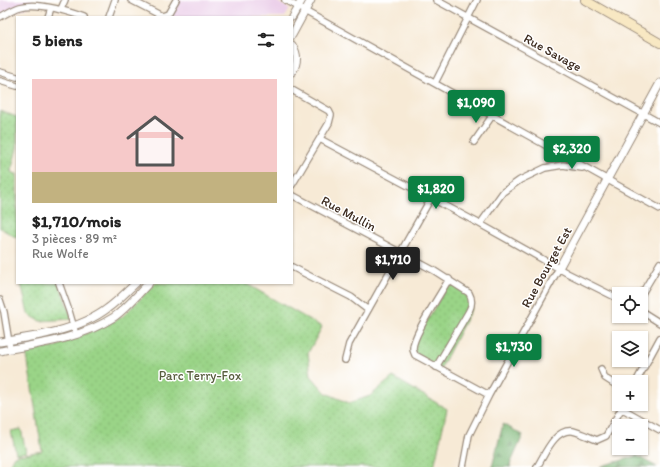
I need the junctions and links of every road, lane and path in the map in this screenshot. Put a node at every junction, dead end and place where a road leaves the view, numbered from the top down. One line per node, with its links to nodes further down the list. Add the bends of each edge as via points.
1 (65, 0): 13 (street)
2 (115, 0): 17 (street)
3 (131, 0): 4 (street, via 162,16 168,14)
4 (176, 0)
5 (285, 0): 11 (street)
6 (302, 0): 11 (street)
7 (311, 0): 14 (street)
8 (436, 0): 20 (street, Rue Savage)
9 (477, 0): 20 (street)
10 (585, 0): 22 (main road)
11 (298, 7): 14 (street); 18 (street)
12 (51, 8): 13 (street); 15 (street); 19 (street, via 19,7)
13 (61, 10): 16 (street)
14 (305, 11): 21 (street); 28 (street)
15 (48, 16)
16 (81, 16)
17 (109, 16)
18 (293, 16)
19 (0, 17)
20 (468, 18): 28 (street); 32 (street, Rue Savage)
21 (293, 33)
22 (660, 43)
23 (293, 47): 24 (street, via 297,59)
24 (293, 70)
25 (0, 72): 26 (street)
26 (16, 77)
27 (0, 81): 30 (street)
28 (435, 83): 33 (street)
29 (660, 83): 32 (street, Rue Bourget Est)
30 (16, 86)
31 (293, 91): 35 (street, via 329,111 329,123)
32 (643, 114): 34 (street, Rue Savage); 38 (street, Rue Bourget Est)
33 (492, 116): 36 (street); 37 (street)
34 (660, 123)
35 (320, 139): 39 (street); 41 (street)
36 (474, 142)
37 (588, 169): 38 (street); 43 (street, via 563,165 545,168 520,180 503,192)
38 (608, 180): 42 (street); 47 (street, Rue Bourget Est)
39 (293, 183)
40 (293, 196): 44 (street, Rue Mullin)
41 (431, 198): 43 (street); 44 (street)
42 (660, 209)
43 (480, 224): 47 (street)
44 (399, 253): 48 (street, Rue Mullin); 55 (street)
45 (660, 263): 52 (street)
46 (293, 267): 55 (street, via 351,297)
47 (559, 268): 53 (street); 70 (street, Rue Bourget Est)
48 (448, 279): 66 (street, via 413,348 415,355); 66 (street, Rue Mullin, via 469,293 472,304)
49 (59, 284): 58 (street)
50 (135, 284): 58 (street, via 108,309)
51 (148, 284): 59 (street, via 114,316)
52 (646, 287)
53 (612, 295)
54 (0, 300): 61 (street)
55 (368, 310): 65 (street, via 349,344)
56 (648, 315): 57 (street)
57 (660, 323)
58 (74, 326): 59 (street); 61 (street)
59 (76, 335): 63 (street)
60 (660, 338): 68 (street)
61 (9, 341): 62 (street); 63 (street)
62 (0, 342)
63 (10, 349): 64 (street)
64 (0, 351)
65 (345, 360)
66 (436, 367): 70 (street)
67 (601, 369): 69 (street, via 605,378)
68 (640, 375)
69 (612, 382)
70 (489, 395): 74 (street, Rue Bourget Est, via 469,435)
71 (619, 411): 75 (street, via 606,436 597,440 572,431 561,432)
72 (630, 411): 73 (street)
73 (660, 430)
74 (463, 467)
75 (537, 467)

